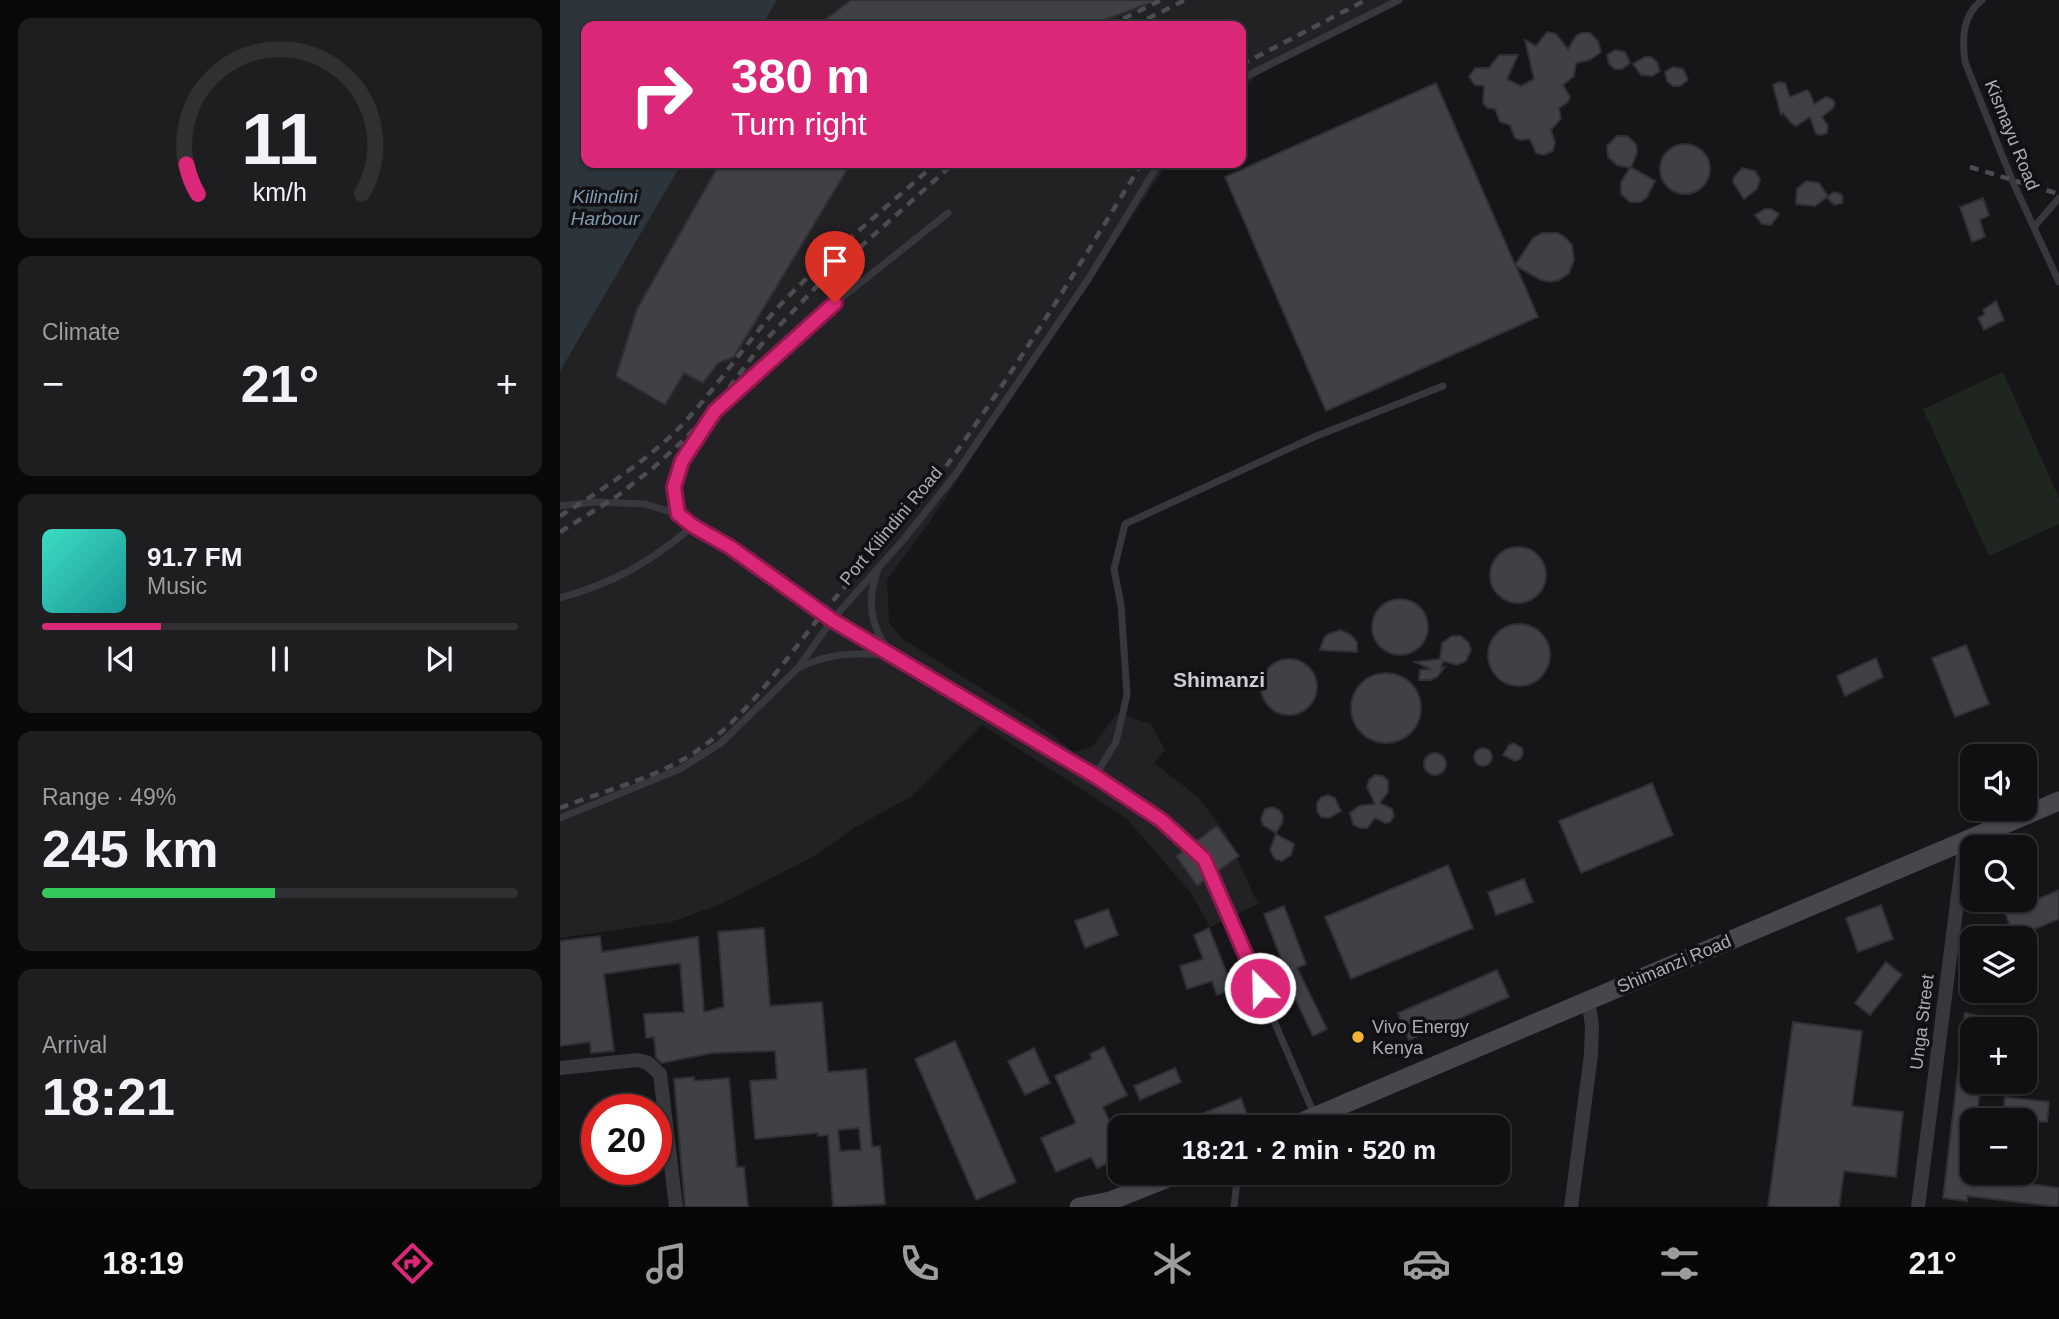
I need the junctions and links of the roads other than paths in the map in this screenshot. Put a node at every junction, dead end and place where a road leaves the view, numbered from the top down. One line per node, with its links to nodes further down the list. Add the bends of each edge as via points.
1 (1399, 0): 3 (lane)
2 (1983, 0): 7 (lane, Kismayu Road, via 1969,13 1964,29 1965,62)
3 (1246, 76)
4 (1156, 168): 13 (lane, Port Kilindini Road, via 1089,278 955,475)
5 (2059, 198): 7 (lane)
6 (948, 213): 11 (lane, via 835,303 715,411 682,461 674,487)
7 (2034, 227): 8 (lane, Kismayu Road)
8 (2059, 282)
9 (1443, 386): 18 (lane, via 1314,437 1125,524 1114,569 1127,695 1116,742)
10 (560, 506): 11 (lane, via 645,504)
11 (678, 514): 12 (lane)
12 (693, 526): 14 (lane, via 631,572); 15 (lane)
13 (878, 568): 15 (lane, Port Kilindini Road); 16 (lane, via 871,607 875,631)
14 (560, 598)
15 (832, 620): 16 (lane); 17 (lane, Port Kilindini Road)
16 (891, 655): 17 (lane, via 821,657); 18 (lane)
17 (797, 667): 20 (lane, Port Kilindini Road, via 721,743 680,769)
18 (1095, 776): 26 (lane, via 1161,820 1204,859)
19 (2059, 801): 21 (main road, Shimanzi Road)
20 (560, 818)
21 (1979, 835)
22 (1960, 843): 24 (main road, Shimanzi Road)
23 (1960, 880): 34 (street, Unga Street)
24 (1588, 1001): 27 (main road, Shimanzi Road); 33 (street, via 1591,1055)
25 (560, 1068): 30 (street, via 638,1060 660,1074)
26 (1315, 1115)
27 (1317, 1115)
28 (1149, 1185): 31 (main road)
29 (1237, 1185): 32 (lane)
30 (676, 1207)
31 (1079, 1207)
32 (1234, 1207)
33 (1571, 1207)
34 (1918, 1207)

